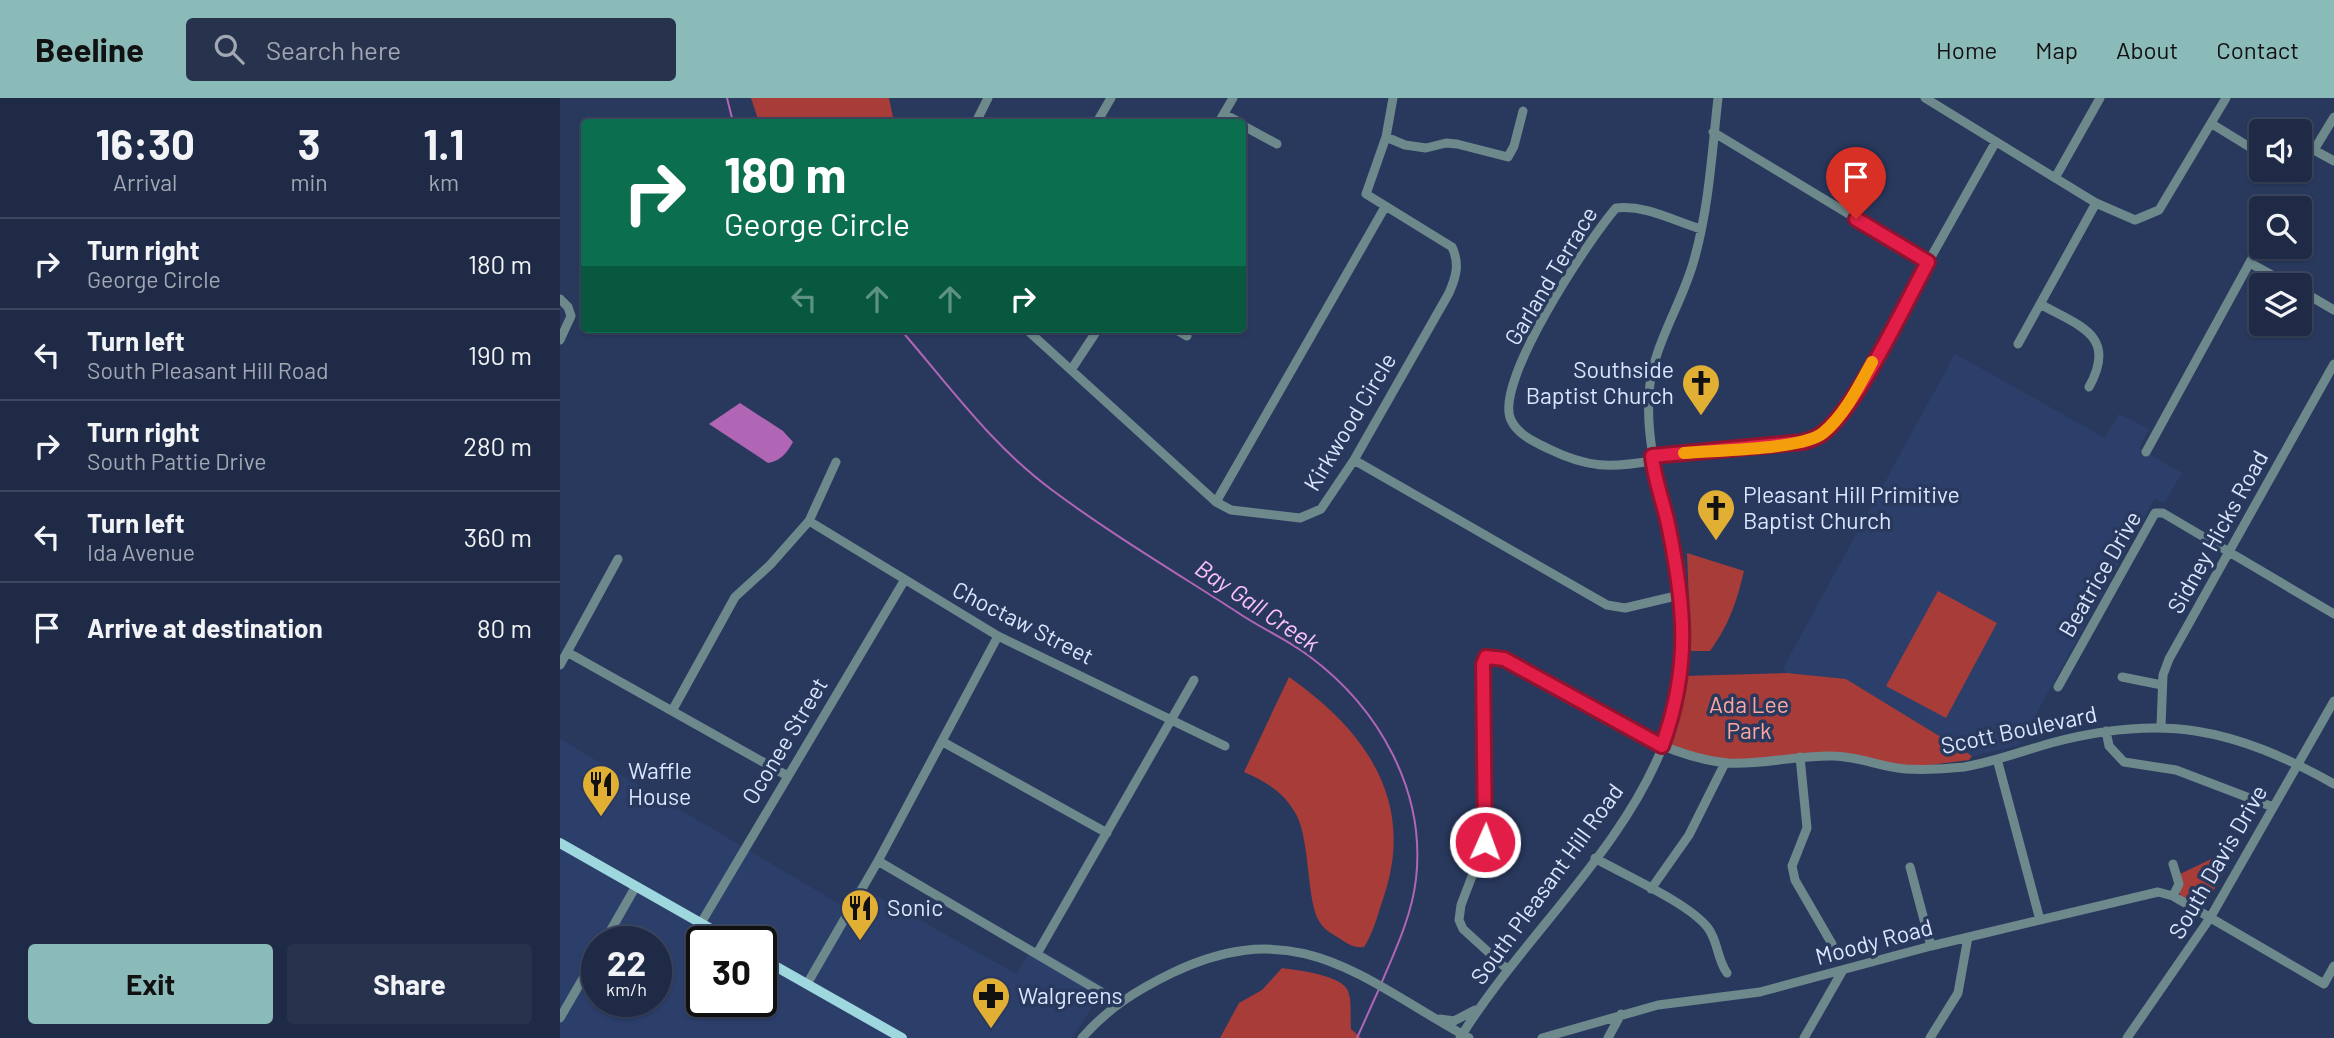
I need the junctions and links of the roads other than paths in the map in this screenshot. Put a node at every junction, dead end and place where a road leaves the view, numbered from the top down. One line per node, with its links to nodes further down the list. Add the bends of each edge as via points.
1 (989, 98): 12 (street)
2 (1111, 98): 13 (street)
3 (1233, 98): 11 (street)
4 (1393, 98): 17 (street)
5 (1717, 98): 16 (street, South Pleasant Hill Road)
6 (1925, 98): 18 (street)
7 (2100, 98): 23 (street)
8 (2225, 98): 14 (street)
9 (1523, 111): 17 (street, via 1508,157 1457,144 1415,147)
10 (2334, 117): 21 (street)
11 (1222, 118)
12 (978, 119)
13 (1099, 119)
14 (2212, 124): 20 (street); 24 (street, via 2151,216 2122,217)
15 (1246, 127): 19 (street)
16 (1713, 132): 26 (street, South Pleasant Hill Road); 28 (street)
17 (1386, 137): 25 (street, via 1366,194)
18 (1995, 143): 23 (street); 28 (street)
19 (1277, 144)
20 (2249, 147)
21 (2314, 150): 22 (street)
22 (2334, 161)
23 (2055, 178): 24 (street)
24 (2096, 203): 33 (street)
25 (1385, 207): 46 (street, Kirkwood Circle, via 1452,247 1457,271 1449,293); 48 (street)
26 (1700, 229): 45 (street, South Pleasant Hill Road, via 1694,260 1652,369 1648,393); 45 (street, Garland Terrace, via 1652,210 1616,208 1581,255 1533,337 1507,408 1516,429 1569,459 1609,467)
27 (2252, 259): 29 (street)
28 (1928, 262): 45 (street, via 1857,389 1822,434 1803,442)
29 (2250, 263): 30 (street); 44 (street)
30 (2268, 273)
31 (2312, 297): 34 (street)
32 (560, 299): 39 (street, via 571,316)
33 (2040, 304): 40 (street); 43 (street, via 2096,340 2101,361)
34 (2334, 310)
35 (1030, 333): 42 (street, Kirkwood Circle)
36 (1095, 333): 42 (street)
37 (1182, 333): 38 (street)
38 (1187, 336)
39 (560, 340)
40 (2018, 344)
41 (2334, 364): 50 (street, Sidney Hicks Road)
42 (1070, 370): 48 (street, Kirkwood Circle)
43 (2089, 387)
44 (2146, 452)
45 (1652, 458): 53 (street, South Pleasant Hill Road)
46 (1354, 460): 48 (street, Kirkwood Circle, via 1321,509 1300,518 1231,510); 53 (street, via 1607,605 1625,608)
47 (836, 462): 49 (street)
48 (1216, 502)
49 (809, 521): 52 (street, Choctaw Street); 63 (street, via 735,597)
50 (2230, 552): 54 (street, Beatrice Drive); 60 (street, Sidney Hicks Road, via 2169,659); 61 (street, Beatrice Drive, via 2163,513 2155,513)
51 (618, 559): 56 (street)
52 (904, 581): 55 (street, Choctaw Street); 74 (street, Oconee Street)
53 (1680, 595): 69 (street, South Pleasant Hill Road, via 1684,656)
54 (2334, 614)
55 (998, 636): 64 (street, Choctaw Street); 67 (street)
56 (567, 652): 57 (street); 63 (street)
57 (560, 665)
58 (2122, 677): 60 (street)
59 (1194, 680): 64 (street)
60 (2162, 685): 65 (street, Sidney Hicks Road)
61 (2058, 687)
62 (2334, 701): 73 (street, South Davis Drive)
63 (672, 711): 74 (street)
64 (1170, 718): 68 (street, Choctaw Street); 77 (street)
65 (2161, 726): 66 (street, Scott Boulevard); 73 (street, Scott Boulevard, via 2215,733)
66 (2106, 731): 71 (street, Scott Boulevard); 76 (street, via 2109,746 2124,762 2176,770)
67 (943, 742): 77 (street); 80 (street)
68 (1225, 746)
69 (1662, 746): 72 (street, Scott Boulevard); 79 (street, South Pleasant Hill Road, via 1635,800); 97 (street, Scott Boulevard, via 1504,659 1486,657 1485,842 1459,920)
70 (1800, 757): 71 (street, Scott Boulevard, via 1835,756 1906,769 1964,767); 72 (street, Scott Boulevard); 92 (street, via 1807,828 1792,866 1795,880)
71 (1997, 759): 87 (street)
72 (1725, 763): 84 (street, via 1689,835)
73 (2298, 764): 75 (street, Scott Boulevard); 76 (street, South Davis Drive)
74 (786, 775): 88 (street, Oconee Street)
75 (2334, 784)
76 (2273, 807): 86 (street, South Davis Drive)
77 (1107, 833): 94 (street)
78 (560, 843): 83 (main road)
79 (1595, 858): 84 (street); 97 (street, South Pleasant Hill Road)
80 (878, 861): 94 (street); 101 (street)
81 (2173, 864): 85 (street, via 2179,884)
82 (1910, 867): 93 (street)
83 (636, 886): 88 (main road); 89 (street)
84 (1651, 889): 99 (street, via 1706,925)
85 (2173, 896): 86 (street, Moody Road); 87 (street, Moody Road, via 2144,894)
86 (2210, 918): 96 (street, Moody Road, via 2324,984); 114 (street, South Davis Drive)
87 (2040, 920): 91 (street, Moody Road)
88 (701, 923): 90 (main road)
89 (613, 926)
90 (706, 926)
91 (1968, 937): 93 (street, Moody Road); 113 (street, via 1958,993)
92 (1832, 944)
93 (1931, 946): 98 (street, Moody Road)
94 (1038, 952): 102 (street)
95 (777, 967): 101 (main road)
96 (2334, 967)
97 (1508, 970): 103 (street, South Pleasant Hill Road)
98 (1843, 970): 104 (street, Moody Road, via 1759,992); 112 (street)
99 (1727, 973)
100 (581, 982): 106 (street)
101 (807, 984): 108 (main road)
102 (1118, 1002): 105 (street, via 1196,963 1289,948 1353,971); 109 (street)
103 (1480, 1008): 105 (street, via 1454,1021); 107 (street, South Pleasant Hill Road)
104 (1622, 1014): 110 (street, Moody Road); 111 (street)
105 (1430, 1016): 107 (street)
106 (560, 1018)
107 (1464, 1037)
108 (902, 1038)
109 (1082, 1038)
110 (1542, 1038)
111 (1608, 1038)
112 (1804, 1038)
113 (1930, 1038)
114 (2127, 1038)

